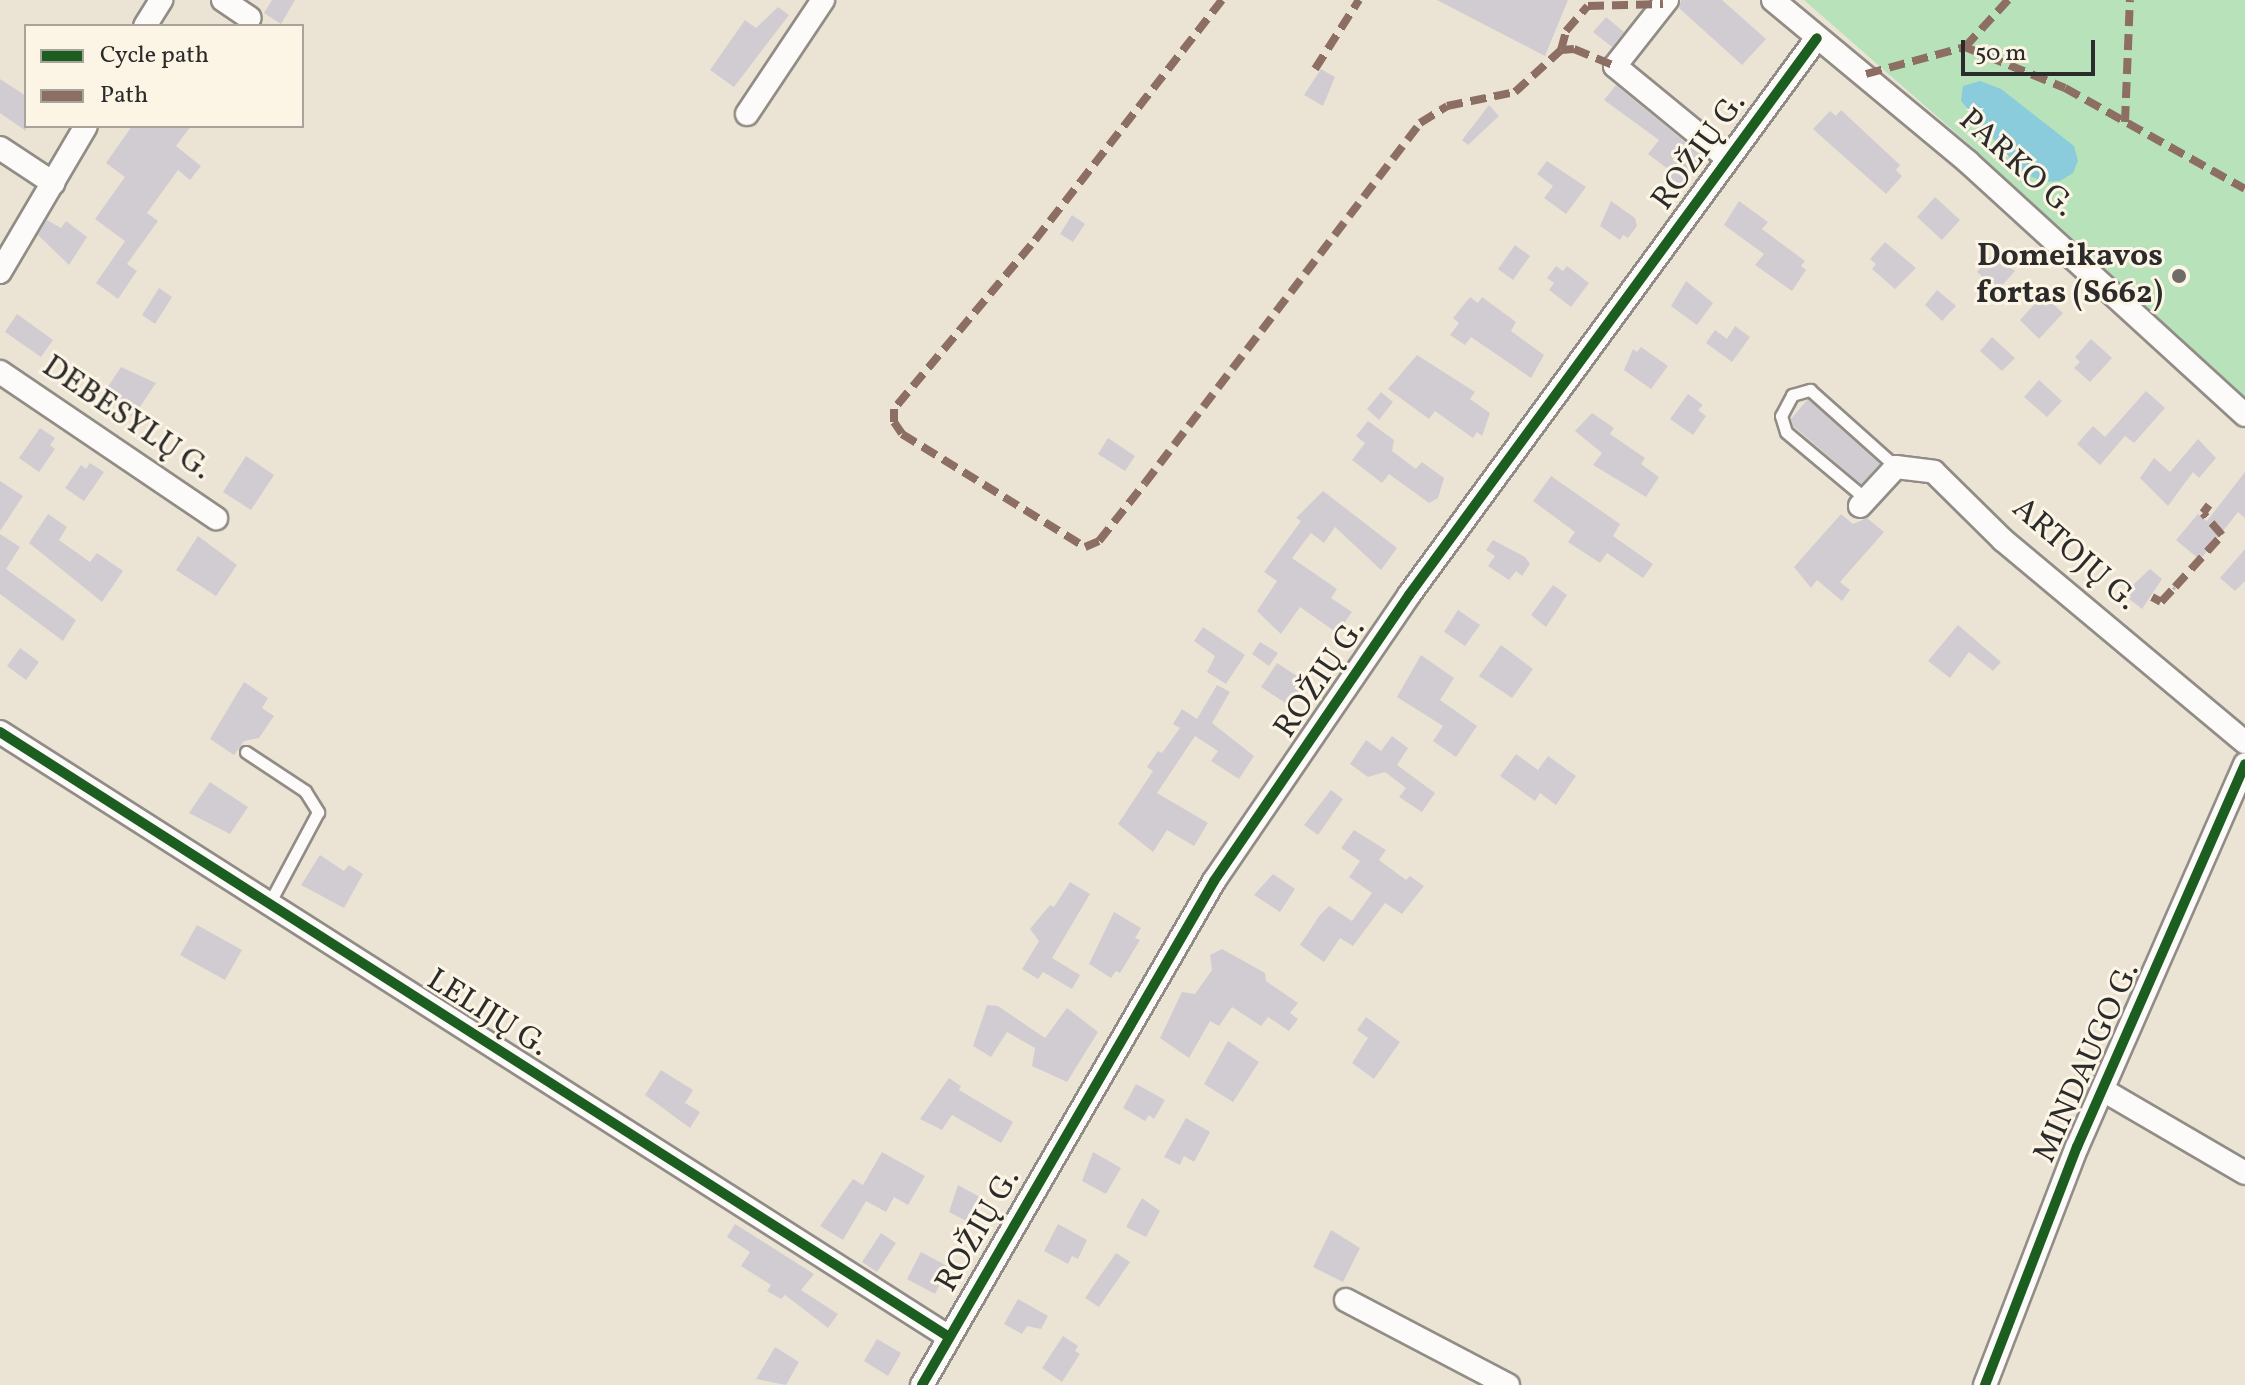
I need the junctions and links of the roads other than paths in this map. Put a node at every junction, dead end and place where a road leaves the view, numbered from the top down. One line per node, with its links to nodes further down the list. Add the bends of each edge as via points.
1 (161, 0): 7 (street)
2 (223, 0): 6 (street)
3 (823, 0): 9 (street)
4 (1667, 0): 12 (street, via 1615,66)
5 (1773, 0): 8 (street, PARKO G.)
6 (250, 18)
7 (146, 24)
8 (1817, 38): 12 (street, ROŽIŲ G.); 16 (street, PARKO G., via 1968,162)
9 (747, 114)
10 (85, 128): 13 (street)
11 (0, 148): 13 (street)
12 (1727, 158): 28 (street, ROŽIŲ G., via 1409,595 1214,881)
13 (53, 183): 14 (street)
14 (0, 272)
15 (0, 372): 19 (street, DEBESYLŲ G.)
16 (2245, 415)
17 (1896, 467): 18 (street); 18 (lane, via 1810,390 1792,395 1781,416 1786,432); 21 (street, ARTOJŲ G., via 1928,469 1940,477 2003,540)
18 (1863, 503)
19 (216, 518)
20 (0, 732): 24 (street, LELIJŲ G.)
21 (2245, 742)
22 (246, 752): 24 (lane, via 305,791 318,812)
23 (2245, 764): 25 (street, MINDAUGO G.)
24 (270, 902): 28 (street, LELIJŲ G.)
25 (2103, 1090): 26 (street); 31 (street, MINDAUGO G.)
26 (2245, 1173)
27 (1346, 1300): 30 (street)
28 (949, 1337): 29 (street, ROŽIŲ G.)
29 (922, 1385)
30 (1508, 1385)
31 (1985, 1385)

